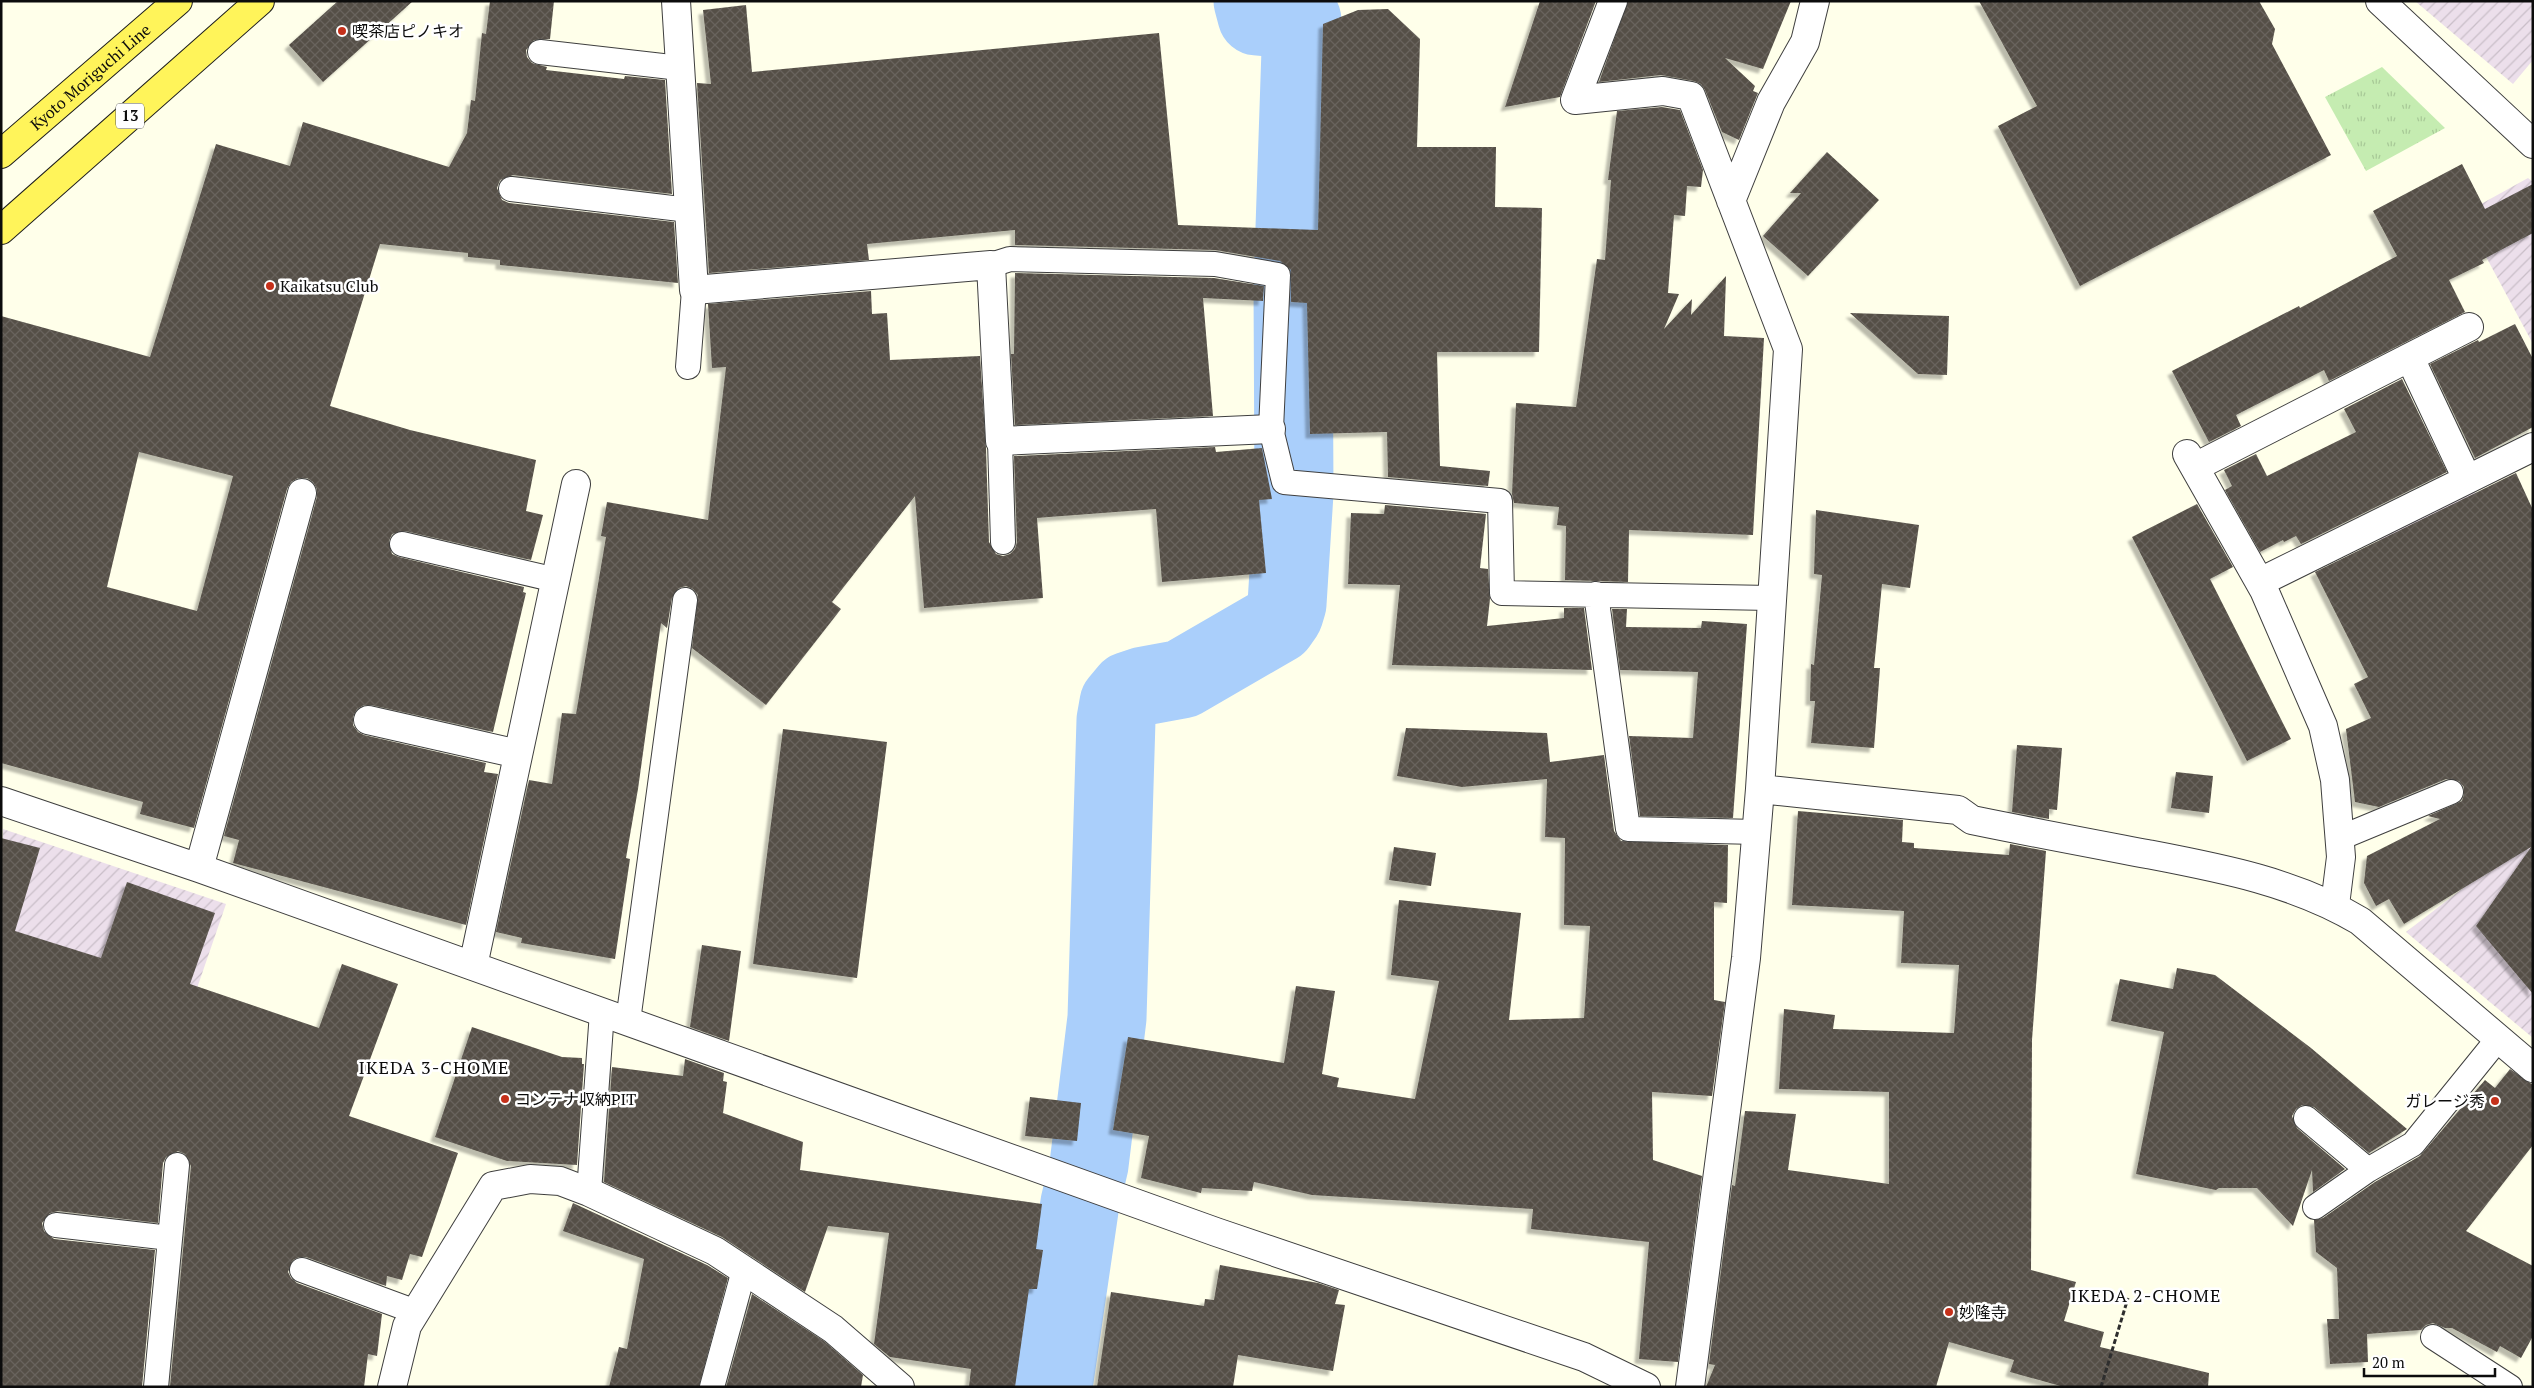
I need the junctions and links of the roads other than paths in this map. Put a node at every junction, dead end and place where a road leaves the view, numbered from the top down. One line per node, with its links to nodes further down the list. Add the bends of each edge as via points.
1 (178, 1): 10 (main road, Kyoto Moriguchi Line)
2 (260, 1): 14 (main road, 13)
3 (676, 1): 8 (street)
4 (1613, 1): 12 (street, via 1575,100 1663,91 1691,96)
5 (1814, 1): 12 (street, via 1805,42 1771,102)
6 (2380, 1): 9 (street)
7 (540, 52): 8 (lane)
8 (680, 68): 13 (street)
9 (2533, 144)
10 (1, 154)
11 (511, 189): 13 (lane)
12 (1732, 201): 31 (street, via 1788,349)
13 (689, 210): 16 (street)
14 (1, 230)
15 (991, 265): 16 (street); 20 (lane, via 1010,259 1215,264 1278,275); 21 (street)
16 (694, 290): 19 (lane)
17 (2469, 327): 18 (street)
18 (2410, 358): 23 (street); 29 (street, via 2191,461)
19 (688, 367)
20 (1271, 428): 21 (street); 30 (lane, via 1284,482 1500,501 1502,593)
21 (1000, 441): 26 (lane)
22 (2533, 447): 23 (street)
23 (2468, 479): 29 (street)
24 (576, 484): 28 (street)
25 (302, 493): 40 (street)
26 (1003, 542)
27 (402, 544): 28 (lane)
28 (556, 580): 34 (street)
29 (2260, 582): 39 (street, via 2323,726 2335,780)
30 (1596, 594): 31 (lane); 38 (lane, via 1628,829)
31 (1770, 598): 35 (street)
32 (685, 600): 44 (lane)
33 (368, 720): 34 (street)
34 (518, 754): 42 (street)
35 (1760, 789): 38 (street); 41 (street, via 1958,810 1972,820 2220,868 2296,890)
36 (2451, 792): 39 (lane)
37 (1, 801): 40 (street)
38 (1757, 832): 63 (street, via 1746,958)
39 (2340, 838): 41 (street)
40 (199, 868): 42 (street)
41 (2335, 906): 45 (street, via 2360,921)
42 (473, 966): 43 (street)
43 (602, 1012): 44 (street); 50 (lane)
44 (628, 1021): 62 (street, via 1216,1232 1584,1357)
45 (2498, 1039): 46 (street); 49 (lane, via 2413,1144)
46 (2533, 1068)
47 (2306, 1118): 49 (lane)
48 (177, 1165): 53 (lane)
49 (2368, 1170): 51 (lane)
50 (589, 1192): 55 (street, via 716,1251); 56 (street, via 560,1182 530,1178 492,1186)
51 (2316, 1207)
52 (56, 1225): 53 (lane)
53 (170, 1238): 59 (lane)
54 (302, 1270): 56 (lane)
55 (744, 1270): 58 (street, via 833,1328); 61 (lane)
56 (416, 1312): 60 (street, via 407,1326)
57 (2433, 1337): 64 (lane)
58 (894, 1384)
59 (156, 1387)
60 (392, 1387)
61 (712, 1387)
62 (1646, 1387)
63 (1690, 1387)
64 (2510, 1387)

